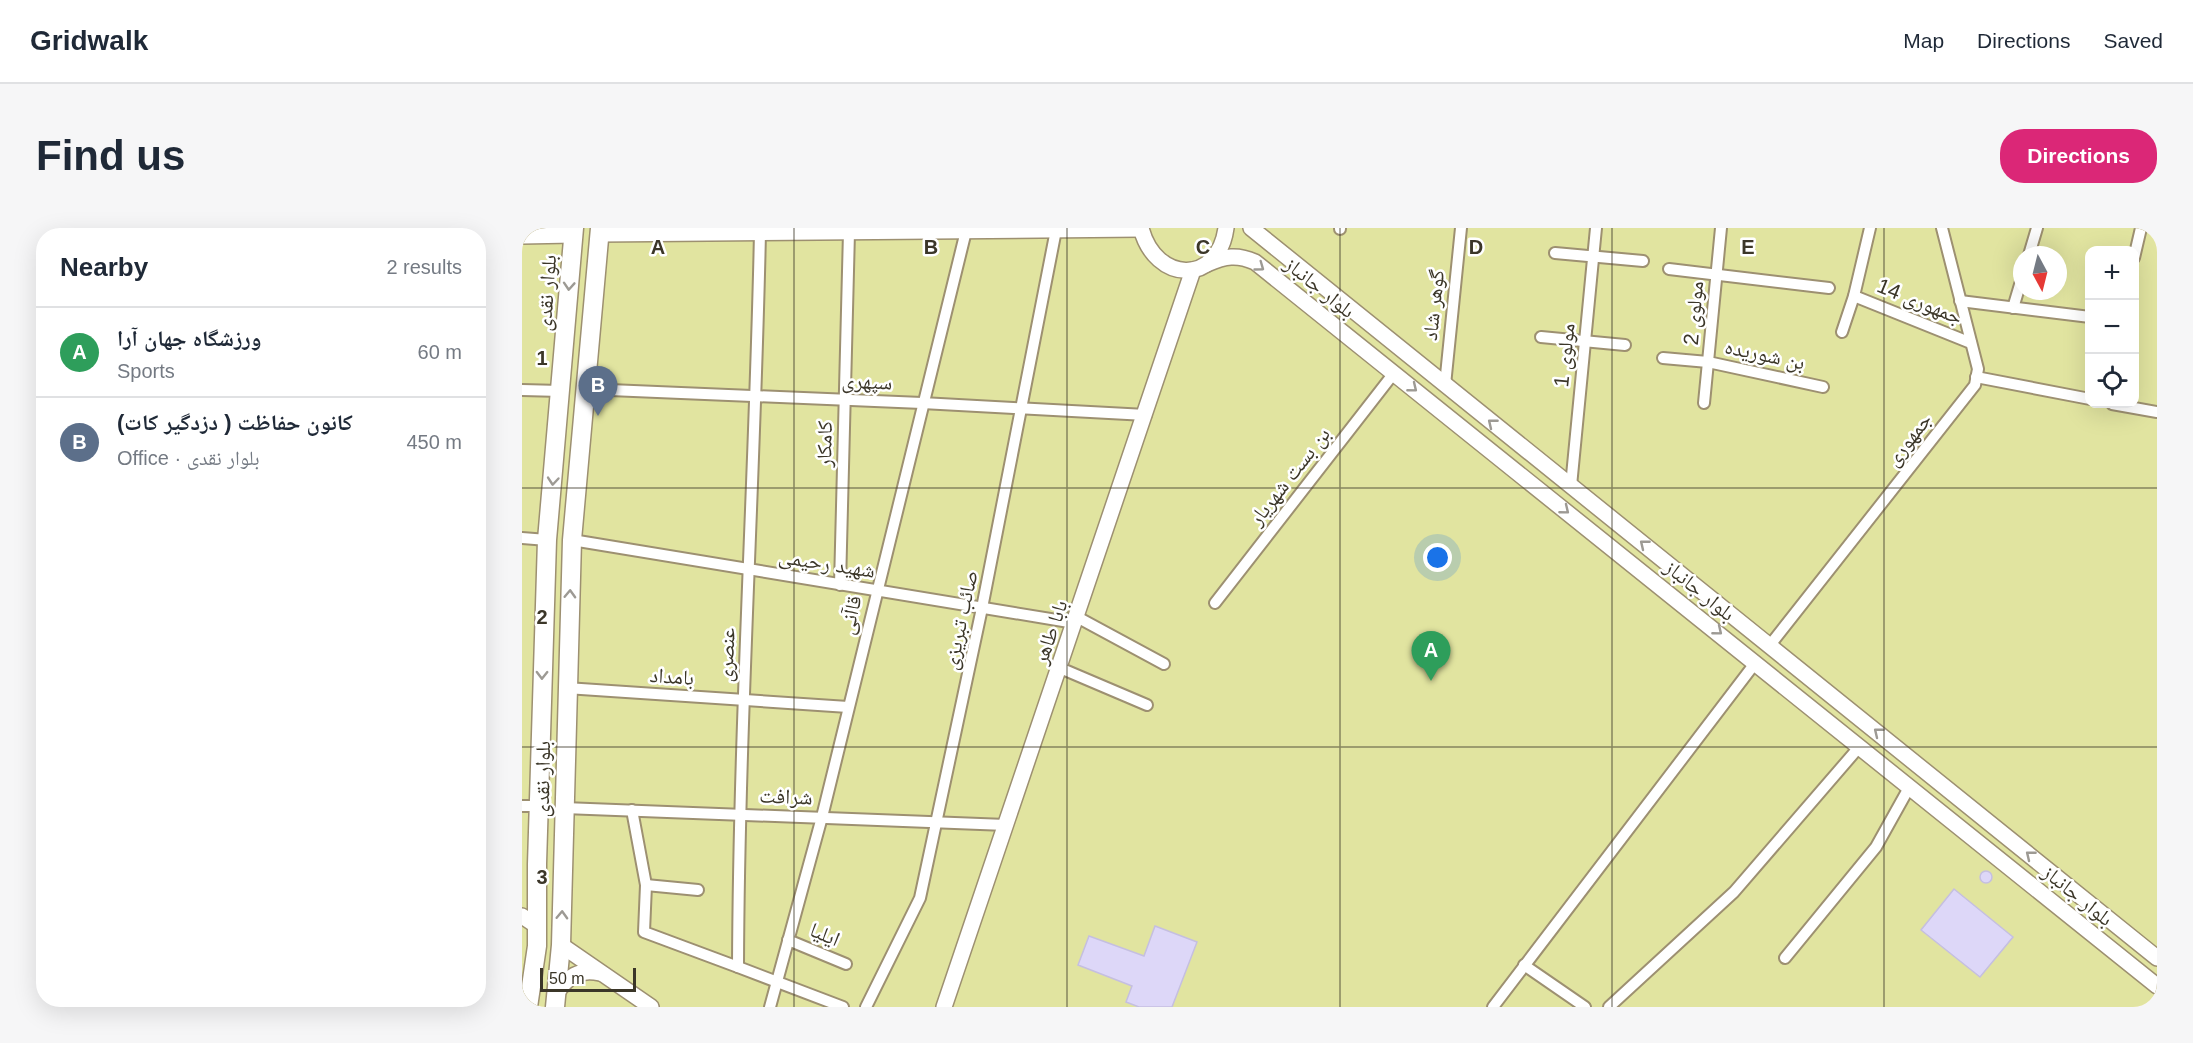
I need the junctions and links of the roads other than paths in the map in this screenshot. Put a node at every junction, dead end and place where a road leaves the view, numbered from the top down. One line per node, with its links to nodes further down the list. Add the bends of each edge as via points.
1 (1141, 228): 11 (main road); 23 (main road, via 1148,248 1161,264 1175,269)
2 (1226, 228): 23 (main road, بابا طاهر, via 1224,241)
3 (1251, 228): 41 (main road, بلوار جانباز)
4 (1461, 228): 41 (street, گوهر شاد)
5 (1596, 228): 21 (street, مولوی 1)
6 (1721, 228): 25 (street, مولوی 2)
7 (1870, 228): 27 (street)
8 (1942, 228): 29 (street)
9 (2037, 228): 18 (street)
10 (2141, 228): 19 (street)
11 (1056, 230): 14 (main road); 51 (street, صائب تبریزی)
12 (573, 231): 17 (main road); 45 (main road, بلوار نقدی, one-way to 45)
13 (599, 231): 15 (main road); 43 (main road, بلوار نقدی)
14 (966, 231): 16 (main road); 49 (street, قاآنی)
15 (760, 232): 16 (main road); 46 (street, عنصری)
16 (849, 232): 48 (street, کامکار)
17 (522, 236)
18 (2032, 246)
19 (2137, 246)
20 (1555, 253): 21 (street)
21 (1593, 256): 22 (street); 34 (street, مولوی 1)
22 (1643, 261)
23 (1200, 267): 39 (main road, بلوار جانباز, one-way to 39, via 1222,257 1240,256 1255,262); 54 (main road, بابا طاهر)
24 (1669, 268): 25 (street)
25 (1716, 274): 26 (street); 38 (street, مولوی 2)
26 (1829, 288)
27 (1854, 296): 32 (street); 35 (street, جمهوری 14)
28 (2016, 300): 30 (street)
29 (1960, 301): 30 (street); 35 (street)
30 (2013, 309): 31 (street)
31 (2085, 316)
32 (1842, 332)
33 (1541, 338): 34 (street)
34 (1585, 341): 36 (street); 55 (street, مولوی 1)
35 (1971, 343): 40 (street, via 1978,369)
36 (1625, 345)
37 (1663, 358): 38 (street, بن شوریده)
38 (1708, 362): 42 (street, بن شوریده); 50 (street, مولوی 2)
39 (1394, 373): 62 (street, بن بست شهریار); 66 (main road, بلوار جانباز, one-way to 66)
40 (1976, 377): 47 (street); 65 (street, جمهوری, via 1975,385)
41 (1445, 385): 55 (main road, بلوار جانباز, one-way to 41)
42 (1823, 387)
43 (586, 389): 46 (street, سپهری); 58 (main road, بلوار نقدی)
44 (522, 390): 45 (street)
45 (561, 391): 57 (main road, بلوار نقدی, one-way to 57)
46 (757, 396): 48 (street, سپهری); 59 (street, عنصری)
47 (2085, 398)
48 (844, 400): 49 (street, سپهری); 60 (street, کامکار)
49 (922, 403): 51 (street, سپهری); 61 (street, قاآنی)
50 (1704, 403)
51 (1021, 408): 54 (street, سپهری); 63 (street, صائب تبریزی)
52 (2134, 408): 53 (street)
53 (2157, 412)
54 (1146, 415): 64 (main road, بابا طاهر)
55 (1571, 486): 65 (main road, بلوار جانباز, one-way to 55)
56 (522, 538): 57 (street)
57 (547, 540): 73 (main road, بلوار نقدی, one-way to 73)
58 (572, 540): 59 (street, شهید رحیمی); 69 (main road, بلوار نقدی, one-way to 58)
59 (750, 570): 60 (street, شهید رحیمی); 70 (street, عنصری)
60 (840, 585): 61 (street, شهید رحیمی)
61 (876, 591): 63 (street, شهید رحیمی); 72 (street, قاآنی)
62 (1215, 603)
63 (982, 608): 64 (street, شهید رحیمی); 82 (street, صائب تبریزی)
64 (1076, 620): 67 (street, شهید رحیمی); 68 (main road, بابا طاهر)
65 (1770, 645): 66 (main road); 90 (main road, بلوار جانباز, one-way to 65)
66 (1756, 662): 75 (main road, بلوار جانباز); 92 (street)
67 (1164, 664)
68 (1060, 668): 71 (street); 83 (main road, بابا طاهر)
69 (566, 688): 70 (street, بامداد); 74 (main road, بلوار نقدی)
70 (744, 700): 72 (street, بامداد); 80 (street, عنصری)
71 (1147, 705)
72 (848, 707): 81 (street, قاآنی)
73 (541, 740): 74 (main road); 77 (main road, بلوار نقدی)
74 (565, 742): 78 (main road, بلوار نقدی)
75 (1860, 746): 76 (main road, بلوار جانباز); 106 (street, via 1734,892)
76 (1910, 786): 89 (street, via 1876,847); 96 (main road, بلوار جانباز)
77 (530, 806): 86 (main road, بلوار نقدی)
78 (564, 808): 79 (street, شرافت); 88 (main road, بلوار نقدی, one-way to 78)
79 (632, 810): 80 (street, شرافت); 84 (street)
80 (738, 814): 81 (street, شرافت); 93 (street, عنصری)
81 (822, 816): 82 (street, شرافت); 87 (street, قاآنی)
82 (938, 822): 83 (street, شرافت); 102 (street, صائب تبریزی, via 920,898)
83 (1006, 825): 103 (main road, بابا طاهر)
84 (646, 885): 85 (street); 93 (street, via 644,932)
85 (698, 890)
86 (529, 921): 98 (main road, بلوار نقدی, via 537,946)
87 (788, 940): 91 (street, ایلیا); 95 (street, قاآنی)
88 (561, 945): 94 (main road); 97 (main road, بلوار نقدی)
89 (1785, 958)
90 (2157, 958)
91 (846, 964)
92 (1524, 965): 104 (street); 105 (street)
93 (738, 968): 95 (street)
94 (610, 979): 97 (main road, via 600,973 579,972 569,977); 99 (main road)
95 (777, 982): 100 (street, قاآنی); 101 (street)
96 (2157, 986)
97 (555, 1000)
98 (528, 1007)
99 (651, 1007)
100 (770, 1007)
101 (843, 1007)
102 (866, 1007)
103 (944, 1007)
104 (1493, 1007)
105 (1584, 1007)
106 (1609, 1007)

